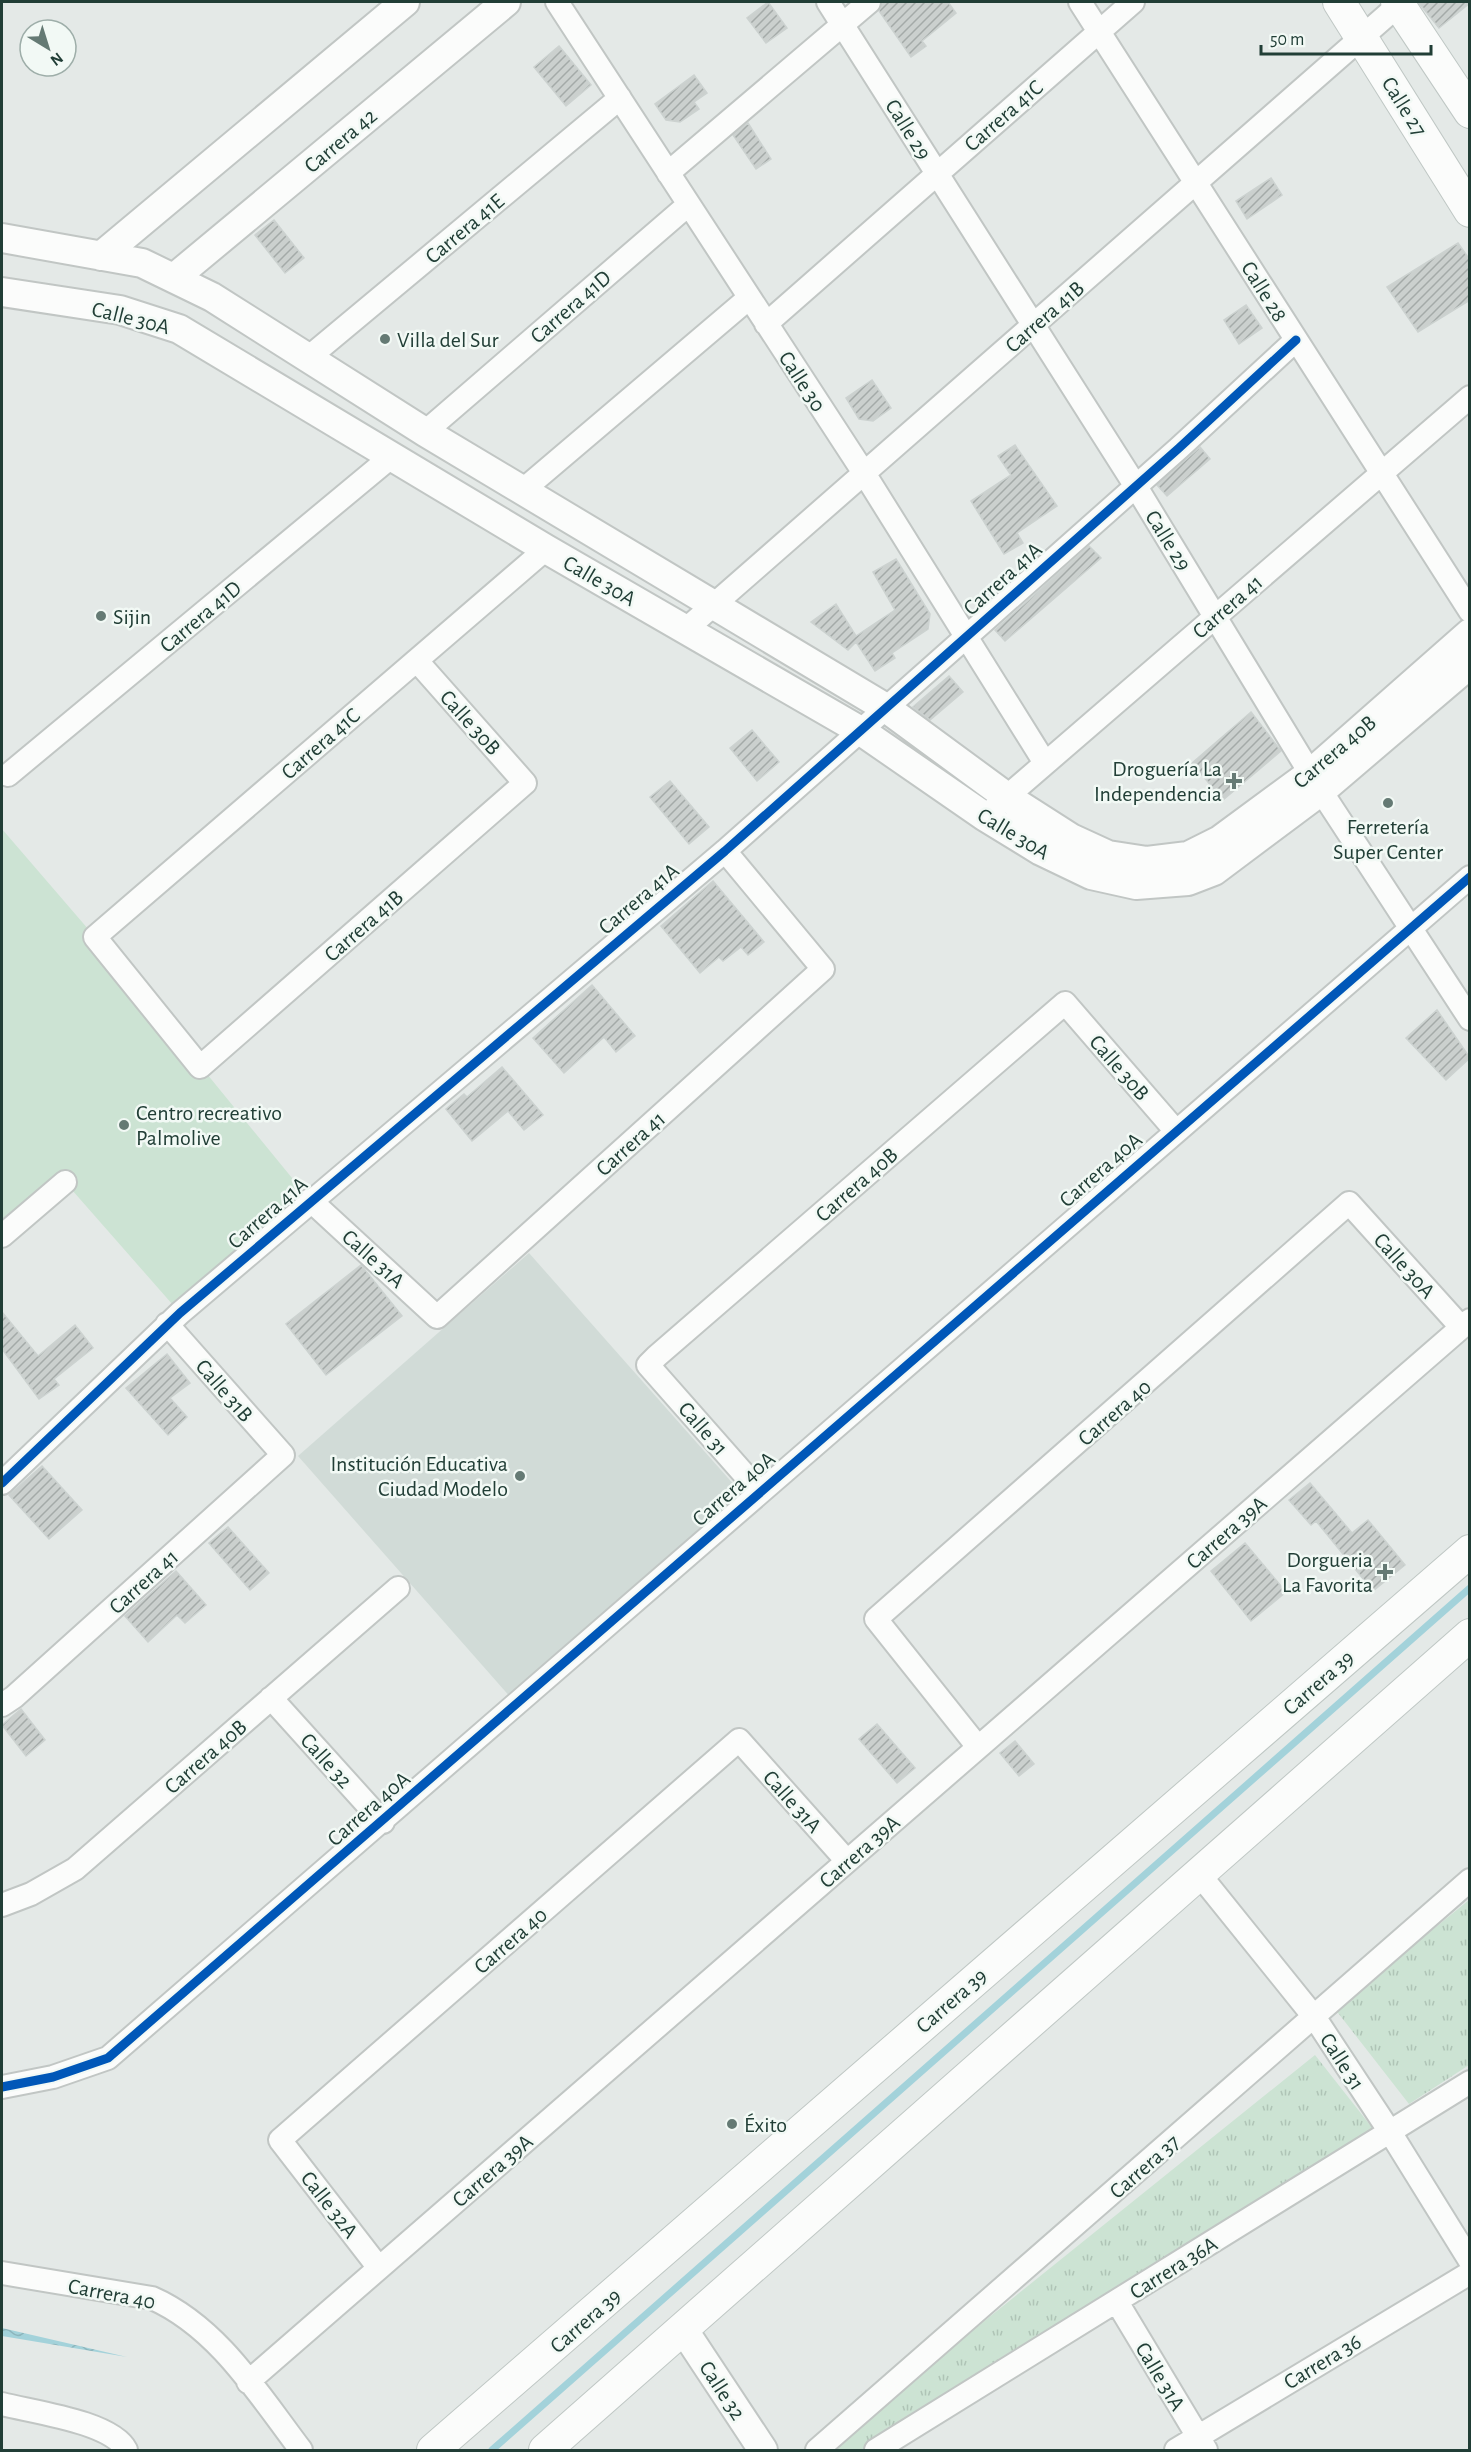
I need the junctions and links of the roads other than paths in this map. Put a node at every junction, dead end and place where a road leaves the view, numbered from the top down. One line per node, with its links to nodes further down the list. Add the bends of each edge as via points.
1 (405, 2): 21 (street)
2 (506, 2): 22 (street, Carrera 42)
3 (557, 2): 13 (street, Calle 30)
4 (828, 2): 10 (street, Calle 29)
5 (869, 2): 10 (street)
6 (1080, 2): 11 (street, Calle 28)
7 (1133, 2): 11 (street, Carrera 41C)
8 (1339, 2): 12 (main road, Calle 27)
9 (1400, 2): 12 (street, Carrera 41B); 14 (main road)
10 (843, 25): 15 (street); 16 (street, Calle 29)
11 (1099, 31): 16 (street, Carrera 41C); 17 (street, Calle 28)
12 (1362, 37): 17 (street, Carrera 41B); 19 (main road, Calle 27)
13 (620, 98): 15 (street, Calle 30); 28 (street, Carrera 41E)
14 (1470, 112)
15 (668, 173): 18 (street, Calle 30)
16 (937, 174): 25 (street, Carrera 41C); 26 (street, Calle 29)
17 (1196, 182): 26 (street, Carrera 41B); 27 (street, Calle 28)
18 (688, 205): 24 (street, Calle 30); 30 (street, Carrera 41D)
19 (1470, 211)
20 (2, 238): 21 (street, Calle 30A)
21 (101, 256): 22 (street, Calle 30A, via 142,262)
22 (174, 278): 28 (street, Calle 30A)
23 (2, 292): 31 (street, Calle 30A, via 120,310 179,329)
24 (749, 298): 25 (street, Calle 30); 35 (street)
25 (766, 324): 32 (street, Calle 30)
26 (1034, 324): 32 (street, Carrera 41B); 34 (street, Calle 29)
27 (1296, 340): 33 (street, Calle 28); 34 (street, Carrera 41A)
28 (308, 357): 30 (street, Calle 30A)
29 (1470, 397): 33 (street, Carrera 41)
30 (425, 432): 35 (street, Calle 30A)
31 (391, 457): 36 (street, Calle 30A); 48 (street, Carrera 41D)
32 (864, 473): 37 (street, Carrera 41B); 42 (street, Calle 30)
33 (1381, 473): 38 (street, Calle 28); 39 (street, Carrera 41)
34 (1136, 485): 39 (street, Calle 29); 42 (street, Carrera 41A)
35 (523, 490): 37 (street, Calle 30A)
36 (546, 549): 40 (street, Calle 30A); 43 (street, Carrera 41C)
37 (715, 604): 40 (street, Carrera 41B); 45 (street, Calle 30A)
38 (1470, 611)
39 (1216, 616): 47 (street, Carrera 41); 49 (street, Calle 29)
40 (685, 630): 46 (street, Calle 30A)
41 (1470, 633): 49 (street, Carrera 40B)
42 (967, 635): 45 (street, Carrera 41A); 47 (street, Calle 30)
43 (417, 661): 50 (street, Calle 30B); 59 (street, Carrera 41C, via 95,937)
44 (1470, 664): 49 (street, Carrera 40B)
45 (886, 708): 46 (street, Carrera 41A); 51 (street, Calle 30A)
46 (861, 731): 52 (street, Calle 30A); 53 (street, Carrera 41A)
47 (1046, 763): 51 (street, Carrera 41)
48 (8, 775)
49 (1316, 782): 54 (street, Carrera 40B, via 1235,858 1214,871); 56 (street, Calle 29)
50 (525, 783): 59 (street, Carrera 41B)
51 (1007, 796): 52 (street, Carrera 41); 54 (street, Calle 30A, via 1071,838 1108,855)
52 (984, 816): 54 (street, Calle 30A, via 1041,851 1091,875 1136,885)
53 (725, 851): 62 (street, Carrera 41A); 65 (street, Carrera 41, via 823,969)
54 (1188, 868)
55 (1470, 877): 56 (street, Carrera 40A)
56 (1410, 927): 58 (street, Calle 29); 60 (street, Carrera 40A)
57 (1065, 1003): 60 (street, Calle 30B); 68 (street, Carrera 40B)
58 (1470, 1019)
59 (200, 1068)
60 (1175, 1130): 71 (street, Carrera 40A)
61 (64, 1182): 64 (street)
62 (310, 1200): 65 (street, Calle 31A); 67 (street, Carrera 41A)
63 (1349, 1203): 66 (street, Calle 30A); 78 (street, Carrera 40, via 876,1619)
64 (2, 1236)
65 (437, 1317)
66 (1465, 1323): 78 (street, Carrera 39A)
67 (167, 1324): 69 (street, Calle 31B); 70 (street, Carrera 41A)
68 (648, 1365): 71 (street, Calle 31)
69 (283, 1455): 76 (street, Carrera 41)
70 (2, 1483)
71 (759, 1491): 79 (street, Carrera 40A)
72 (1470, 1551): 100 (main road, Carrera 39)
73 (398, 1588): 75 (street, Carrera 40B)
74 (1470, 1635): 81 (main road)
75 (271, 1698): 79 (street, Calle 32); 83 (street, Carrera 40B, via 75,1869)
76 (2, 1705)
77 (739, 1740): 80 (street, Calle 31A); 88 (street, Carrera 40)
78 (978, 1748): 80 (street, Carrera 39A)
79 (383, 1822): 86 (street, Carrera 40A, via 108,2058 52,2077)
80 (848, 1861): 90 (street, Carrera 39A)
81 (1199, 1874): 84 (street, Calle 31); 94 (main road)
82 (1470, 1880): 84 (street, Carrera 37)
83 (2, 1905)
84 (1315, 2018): 87 (street, Calle 31); 103 (street, Carrera 37)
85 (1470, 2082): 87 (street, Carrera 36A)
86 (2, 2087)
87 (1390, 2133): 89 (street, Calle 31); 93 (street, Carrera 36A)
88 (280, 2140): 90 (street, Calle 32A)
89 (1470, 2261)
90 (379, 2268): 95 (street, Carrera 39A)
91 (2, 2273): 95 (street, Carrera 40, via 135,2295 167,2305 207,2333)
92 (1470, 2273): 97 (street, Carrera 36)
93 (1117, 2302): 97 (street, Calle 31A); 104 (street, Carrera 36A)
94 (683, 2329): 101 (main road); 102 (street, Calle 32)
95 (248, 2382): 99 (street, Carrera 40)
96 (2, 2404): 98 (street, via 104,2430 122,2441)
97 (1202, 2444): 105 (street, Carrera 36)
98 (126, 2451)
99 (302, 2451)
100 (433, 2451)
101 (545, 2451)
102 (763, 2451)
103 (817, 2451)
104 (876, 2451)
105 (1176, 2451)

